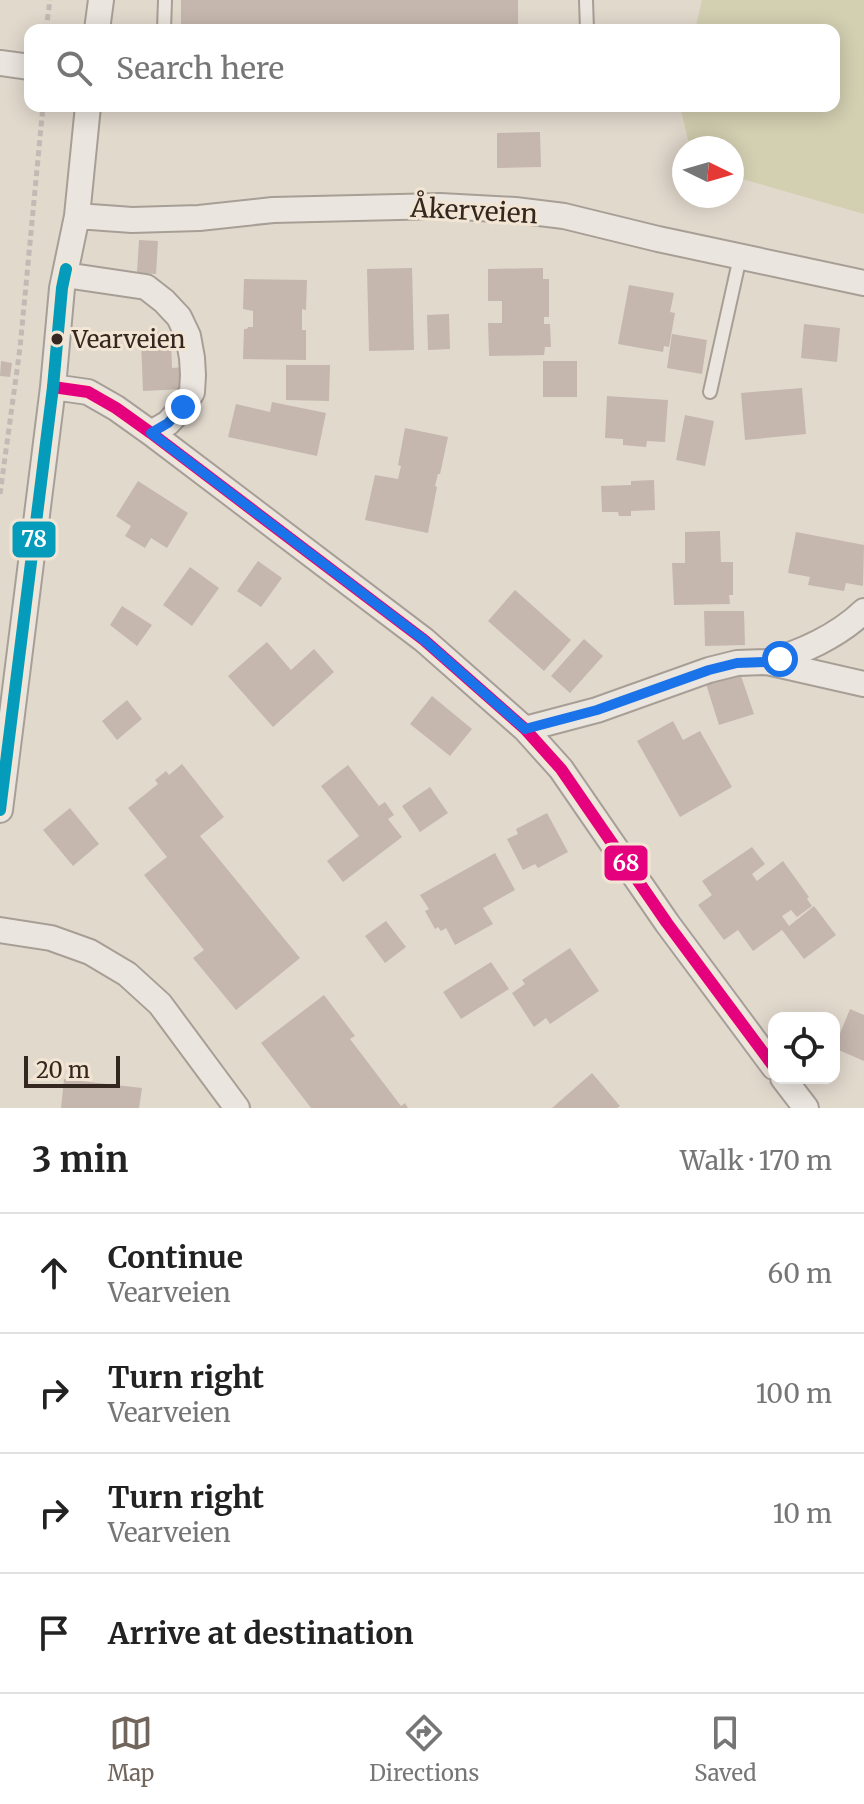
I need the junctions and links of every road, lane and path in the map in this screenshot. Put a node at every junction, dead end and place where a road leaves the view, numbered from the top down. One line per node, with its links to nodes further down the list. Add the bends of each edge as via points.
1 (50, 0): 5 (path)
2 (101, 0): 6 (street)
3 (165, 0): 7 (lane)
4 (586, 0): 8 (lane)
5 (47, 24)
6 (98, 24)
7 (164, 24)
8 (587, 24)
9 (0, 63): 10 (street)
10 (24, 66)
11 (42, 112): 20 (path)
12 (87, 112): 13 (street)
13 (77, 216): 14 (street, Åkerveien, via 132,220 440,206 515,210 564,216); 15 (street)
14 (740, 257): 16 (street, Åkerveien); 18 (lane)
15 (65, 275): 17 (street); 19 (street, via 146,287 179,317 192,358 192,392 168,423)
16 (864, 283)
17 (53, 387): 19 (street, via 88,392); 25 (street)
18 (710, 392)
19 (151, 433): 24 (street, via 424,640)
20 (0, 494)
21 (864, 611): 22 (street, via 844,628)
22 (767, 662): 23 (street); 24 (street, via 709,670)
23 (864, 684)
24 (525, 729): 27 (street, via 561,769)
25 (0, 810)
26 (0, 930): 29 (street, via 51,938 90,952 127,974 160,1004)
27 (768, 1059)
28 (788, 1084): 30 (street)
29 (237, 1108)
30 (806, 1108)

